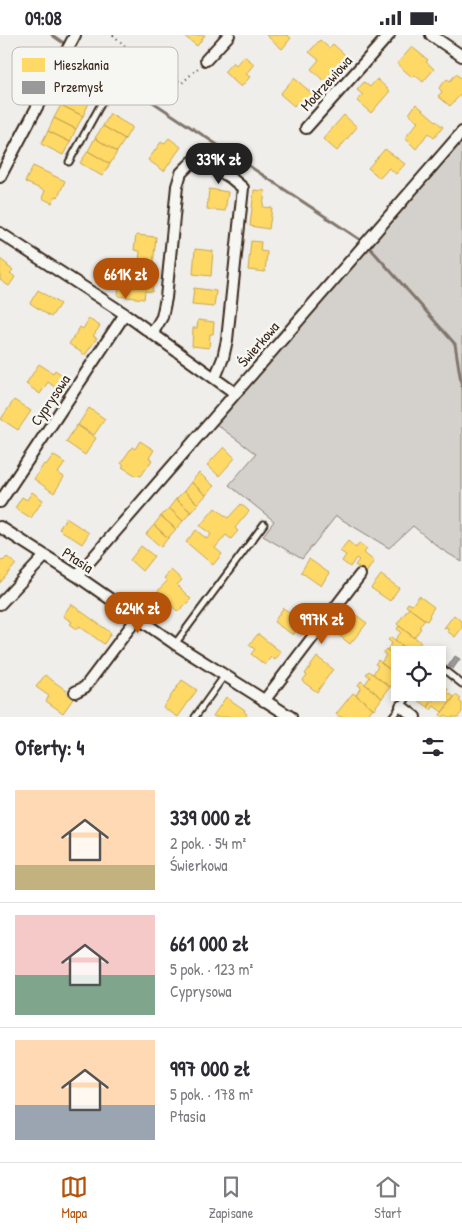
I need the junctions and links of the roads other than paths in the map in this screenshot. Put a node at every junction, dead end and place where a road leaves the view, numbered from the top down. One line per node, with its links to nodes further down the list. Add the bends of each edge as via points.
1 (74, 35): 5 (street)
2 (229, 35): 7 (street)
3 (389, 35): 10 (street, Modrzewiowa)
4 (431, 35): 6 (street)
5 (68, 47)
6 (462, 56)
7 (206, 60)
8 (37, 105): 13 (street)
9 (100, 105): 12 (lane)
10 (306, 128)
11 (462, 132): 18 (street, Świerkowa)
12 (69, 162)
13 (0, 177)
14 (0, 233): 15 (street)
15 (124, 314): 16 (street); 19 (street, Cyprysowa)
16 (152, 334): 17 (street); 17 (street, Świerkowa, via 162,317 166,298 181,173 192,162 207,163 243,187 227,340)
17 (215, 378): 18 (street)
18 (234, 393): 24 (street, Świerkowa)
19 (0, 502)
20 (264, 524): 27 (lane)
21 (0, 527): 22 (street, Ptasia)
22 (45, 556): 24 (street, Ptasia); 25 (street)
23 (360, 575): 32 (street)
24 (77, 576): 26 (street, Ptasia)
25 (0, 603)
26 (137, 618): 27 (street, Ptasia); 31 (street, via 84,687)
27 (175, 644): 29 (street, Ptasia)
28 (446, 671): 30 (lane)
29 (226, 675): 32 (street, Ptasia); 35 (lane)
30 (462, 684)
31 (75, 692)
32 (264, 701): 36 (street, Ptasia)
33 (405, 701): 34 (lane)
34 (401, 706): 37 (lane); 38 (street)
35 (195, 717)
36 (291, 717)
37 (392, 717)
38 (415, 717)

